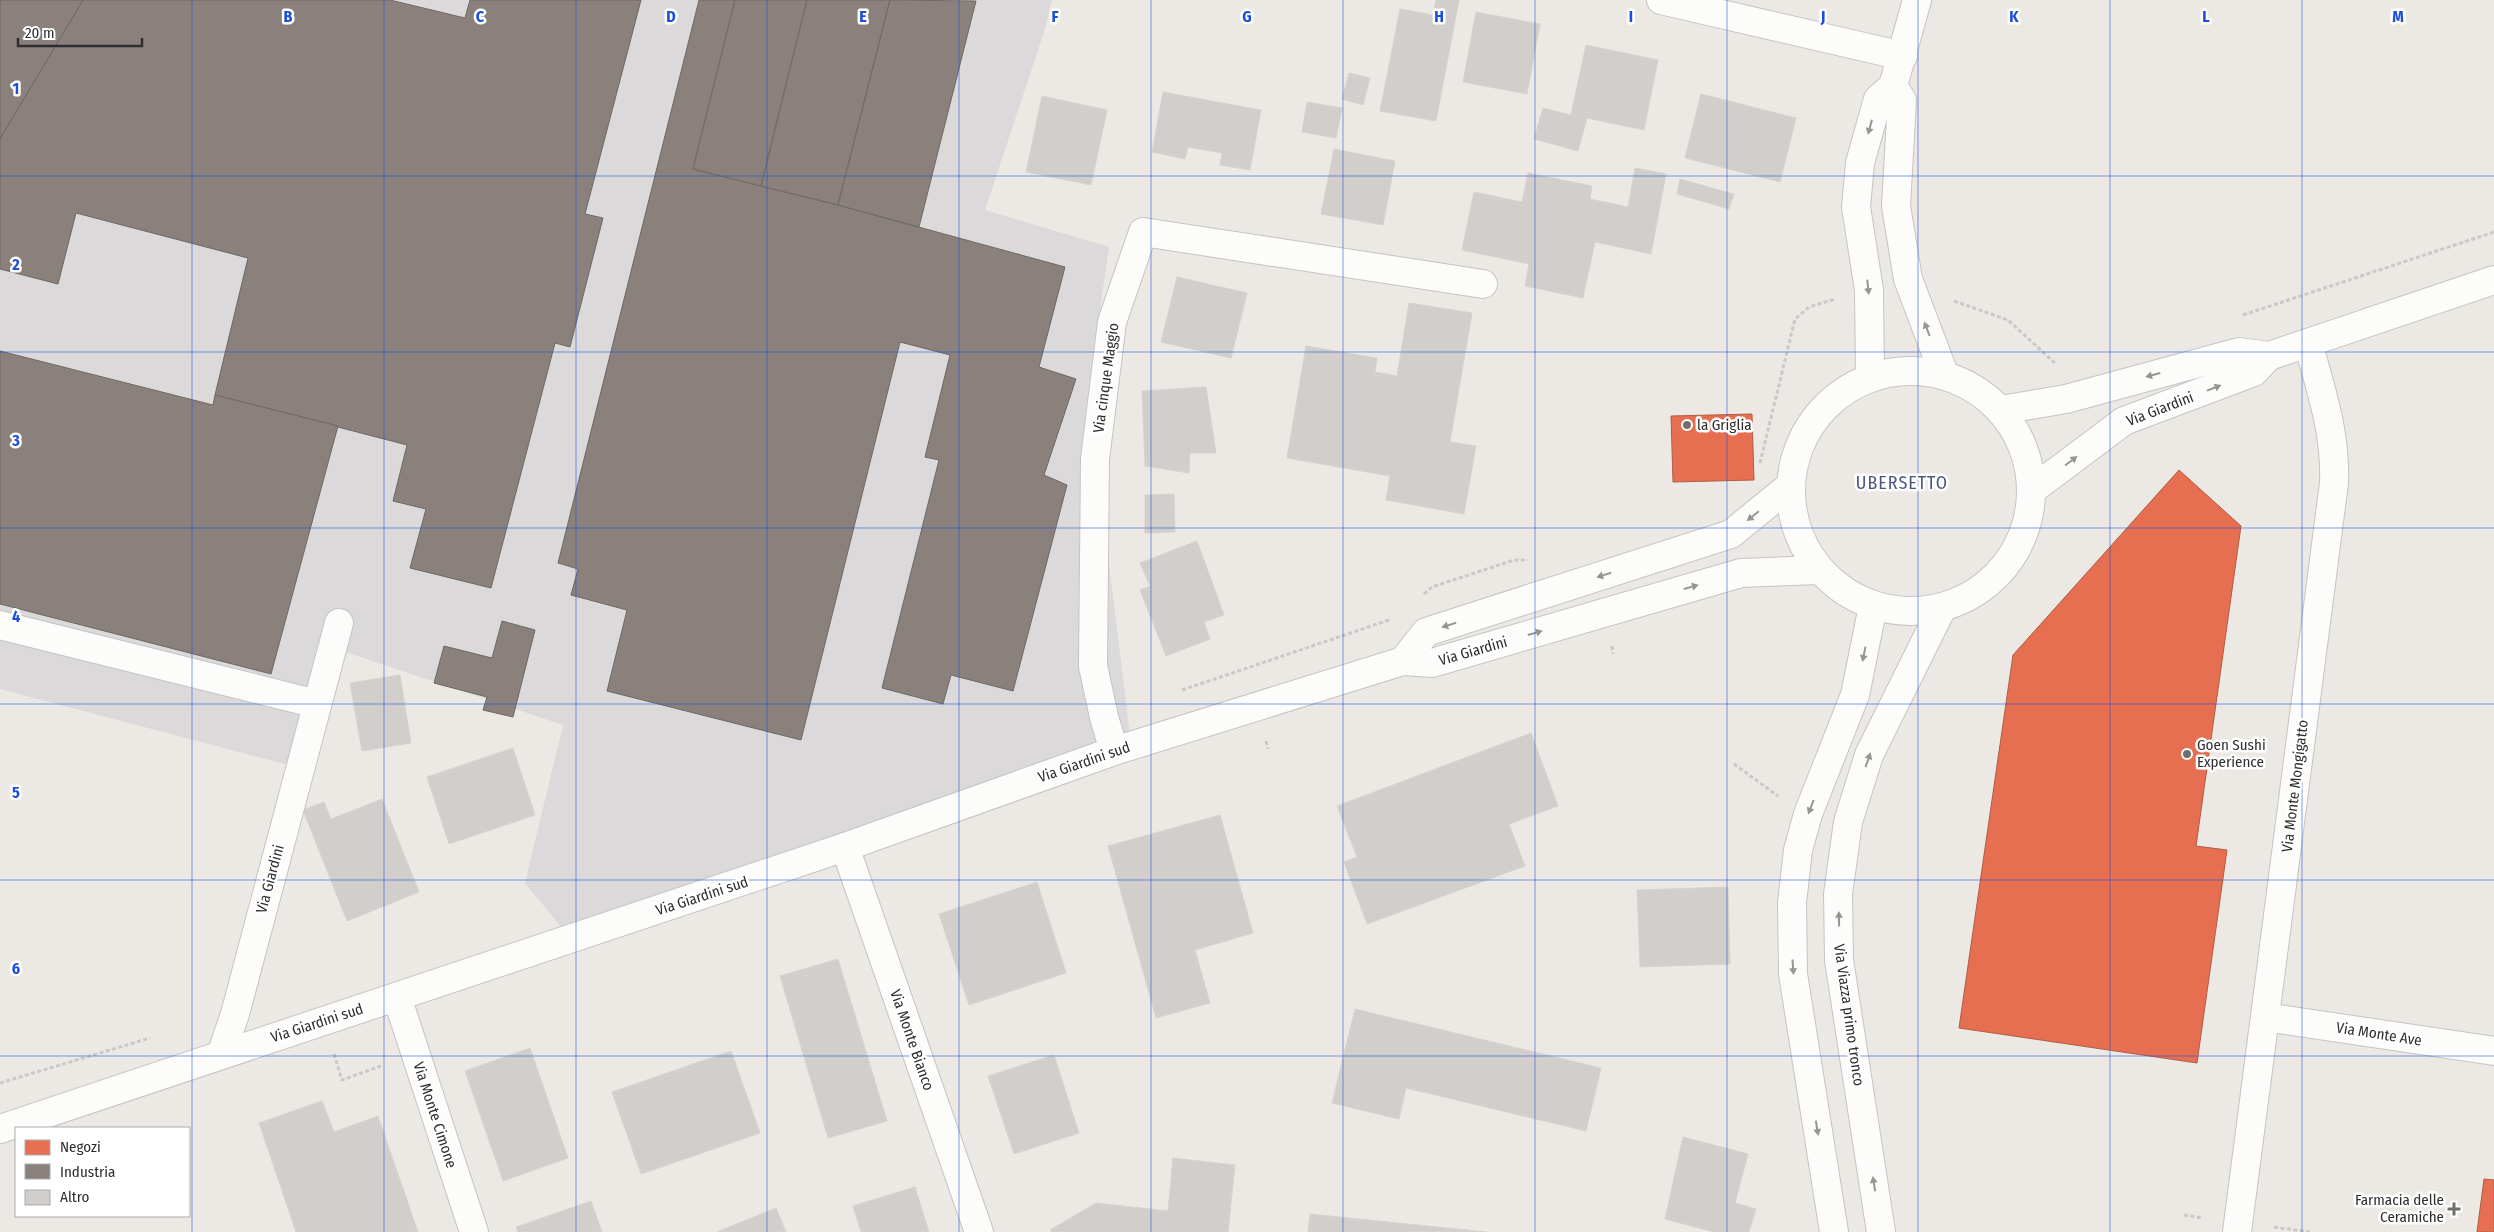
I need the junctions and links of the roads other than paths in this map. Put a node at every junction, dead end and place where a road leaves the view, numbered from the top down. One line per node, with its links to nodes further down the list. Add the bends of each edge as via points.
1 (1661, 0): 3 (street)
2 (1917, 0): 3 (street)
3 (1903, 56): 4 (street)
4 (1893, 86): 9 (street, one-way to 4, via 1908,279 1896,206 1902,100); 10 (street, one-way to 10, via 1878,99 1860,163 1856,207 1869,290)
5 (2494, 280): 7 (street, Via Giardini)
6 (1483, 284): 21 (street, Via cinque Maggio, via 1143,232 1112,322 1095,459 1094,666)
7 (2308, 343): 8 (street, Via Giardini); 24 (street, Via Monte Mongigatto, via 2330,420 2335,454 2334,483)
8 (2268, 356): 11 (street, Via Giardini, one-way to 11, via 2239,352 2066,399); 13 (street, Via Giardini, one-way to 8, via 2124,421 2254,372)
9 (1944, 374): 10 (street, via 1919,370); 11 (street, via 1975,388)
10 (1870, 377): 12 (street, via 1849,387 1814,419 1802,439)
11 (2001, 410): 13 (street, via 2017,434 2028,461)
12 (1791, 485): 14 (street, via 1793,516 1803,544); 19 (street, Via Giardini, one-way to 19, via 1730,534 1426,632)
13 (2032, 490): 16 (street, via 2021,542 2007,564 1989,584)
14 (1819, 570): 15 (street, via 1853,597); 19 (street, Via Giardini, one-way to 14, via 1432,663 1741,573)
15 (1873, 606): 16 (street, via 1907,612); 30 (street, one-way to 30, via 1855,695 1808,814 1798,850 1792,903 1793,974)
16 (1942, 608): 31 (street, Via Viazza primo tronco, one-way to 16, via 1839,960 1838,894 1848,822 1869,755)
17 (339, 623): 20 (street, Via Giardini)
18 (0, 625): 20 (street)
19 (1403, 661): 21 (street, Via Giardini sud)
20 (317, 704): 26 (street, Via Giardini, via 235,1014)
21 (1114, 751): 22 (street, Via Giardini sud)
22 (845, 848): 23 (street, Via Giardini sud); 29 (street, Via Monte Bianco)
23 (397, 997): 26 (street, Via Giardini sud); 28 (street, Via Monte Cimone)
24 (2265, 1017): 25 (street, Via Monte Ave); 32 (street, Via Monte Mongigatto)
25 (2494, 1051)
26 (221, 1054): 27 (street, Via Giardini sud)
27 (0, 1129)
28 (474, 1232)
29 (979, 1232)
30 (1834, 1232)
31 (1881, 1232)
32 (2237, 1232)

